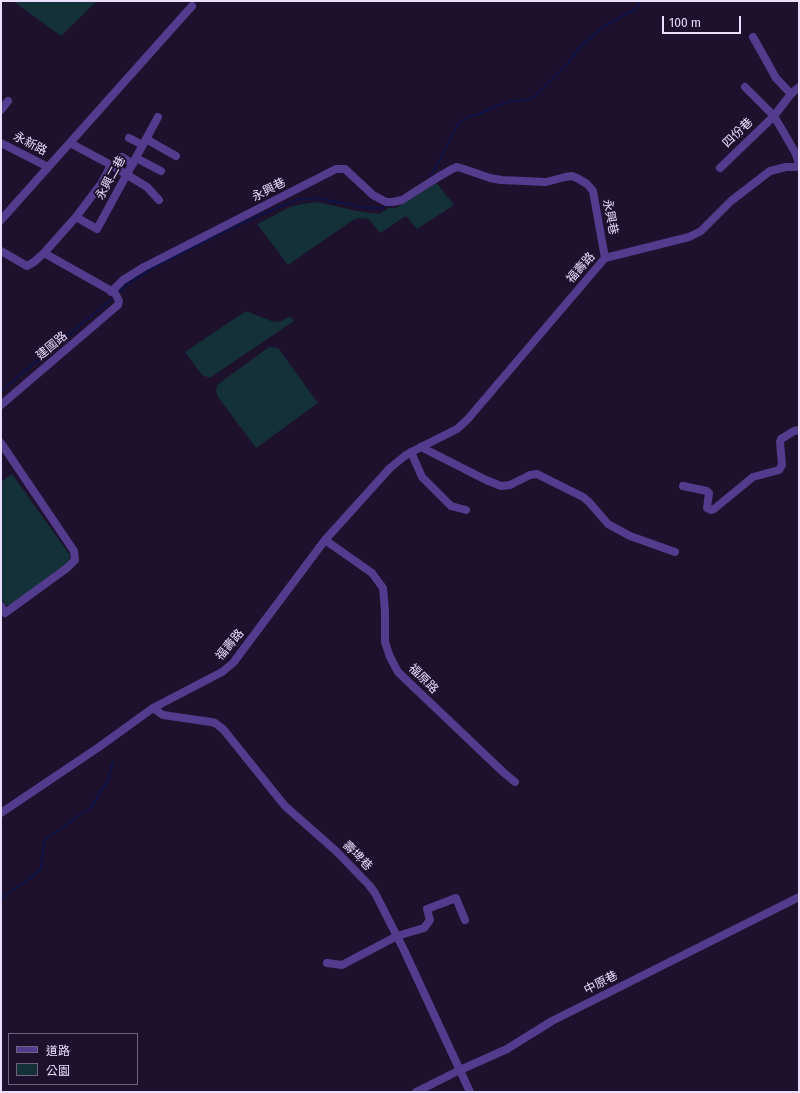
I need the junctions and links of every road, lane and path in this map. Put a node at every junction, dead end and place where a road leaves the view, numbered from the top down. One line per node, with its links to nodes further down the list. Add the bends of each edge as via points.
1 (192, 6): 13 (street)
2 (752, 37): 5 (street, via 776,78)
3 (745, 87): 8 (street)
4 (799, 87): 5 (street, 四份巷)
5 (791, 94): 8 (street, 四份巷)
6 (8, 101): 7 (street)
7 (1, 110)
8 (774, 116): 17 (street); 21 (street, 四份巷)
9 (158, 118): 11 (street, 永興二巷)
10 (130, 138): 11 (street)
11 (145, 142): 14 (street); 16 (street, 永興二巷)
12 (1, 143): 19 (street, 永新路)
13 (70, 143): 18 (street); 19 (street)
14 (176, 156)
15 (122, 157): 16 (street)
16 (135, 161): 22 (street); 23 (street, 永興二巷)
17 (799, 163)
18 (111, 165): 23 (street); 25 (street, via 101,184)
19 (48, 167): 26 (street)
20 (799, 167): 29 (street, 福壽路, via 770,171 731,201 701,231 689,237)
21 (720, 168)
22 (161, 172)
23 (128, 174): 24 (street, via 147,186); 25 (street, 永興二巷, via 97,229)
24 (159, 200)
25 (76, 217): 28 (street)
26 (1, 220)
27 (1, 251): 28 (street, via 26,266)
28 (44, 253): 30 (street)
29 (605, 258): 30 (street, 永興巷, via 593,191 587,184 572,176 546,182 501,180 457,168 402,200 386,202 372,195 344,169 336,170 144,267 123,280); 34 (street, 福壽路, via 467,420 457,429)
30 (116, 297): 31 (street, 建國路)
31 (1, 405)
32 (799, 430): 36 (street, via 781,439 782,465 779,470 753,477 714,509 707,508 707,491)
33 (1, 443): 40 (street, via 74,551 75,560 5,613)
34 (420, 447): 35 (street, 福壽路); 39 (street, via 501,486 537,474 583,497 613,527)
35 (411, 452): 37 (street, via 422,477 451,506); 38 (street, 福壽路, via 390,468)
36 (684, 486)
37 (466, 510)
38 (324, 540): 41 (street, 福壽路, via 233,663 222,672); 42 (street, 福原路, via 372,573 383,588 385,642 398,672)
39 (675, 552)
40 (1, 606)
41 (154, 708): 43 (street, 福壽路); 46 (street, 壽埤巷, via 163,715 215,723 223,729 285,806 336,851 369,885)
42 (515, 782)
43 (1, 813)
44 (799, 897): 48 (street, 中原巷, via 552,1021 508,1048)
45 (465, 920): 46 (street, via 456,898 427,908 430,920 424,928)
46 (397, 936): 47 (street, via 342,965); 48 (street, 壽埤巷)
47 (327, 963)
48 (460, 1070): 49 (street, 中原巷); 50 (street, 壽埤巷)
49 (416, 1092)
50 (470, 1092)

